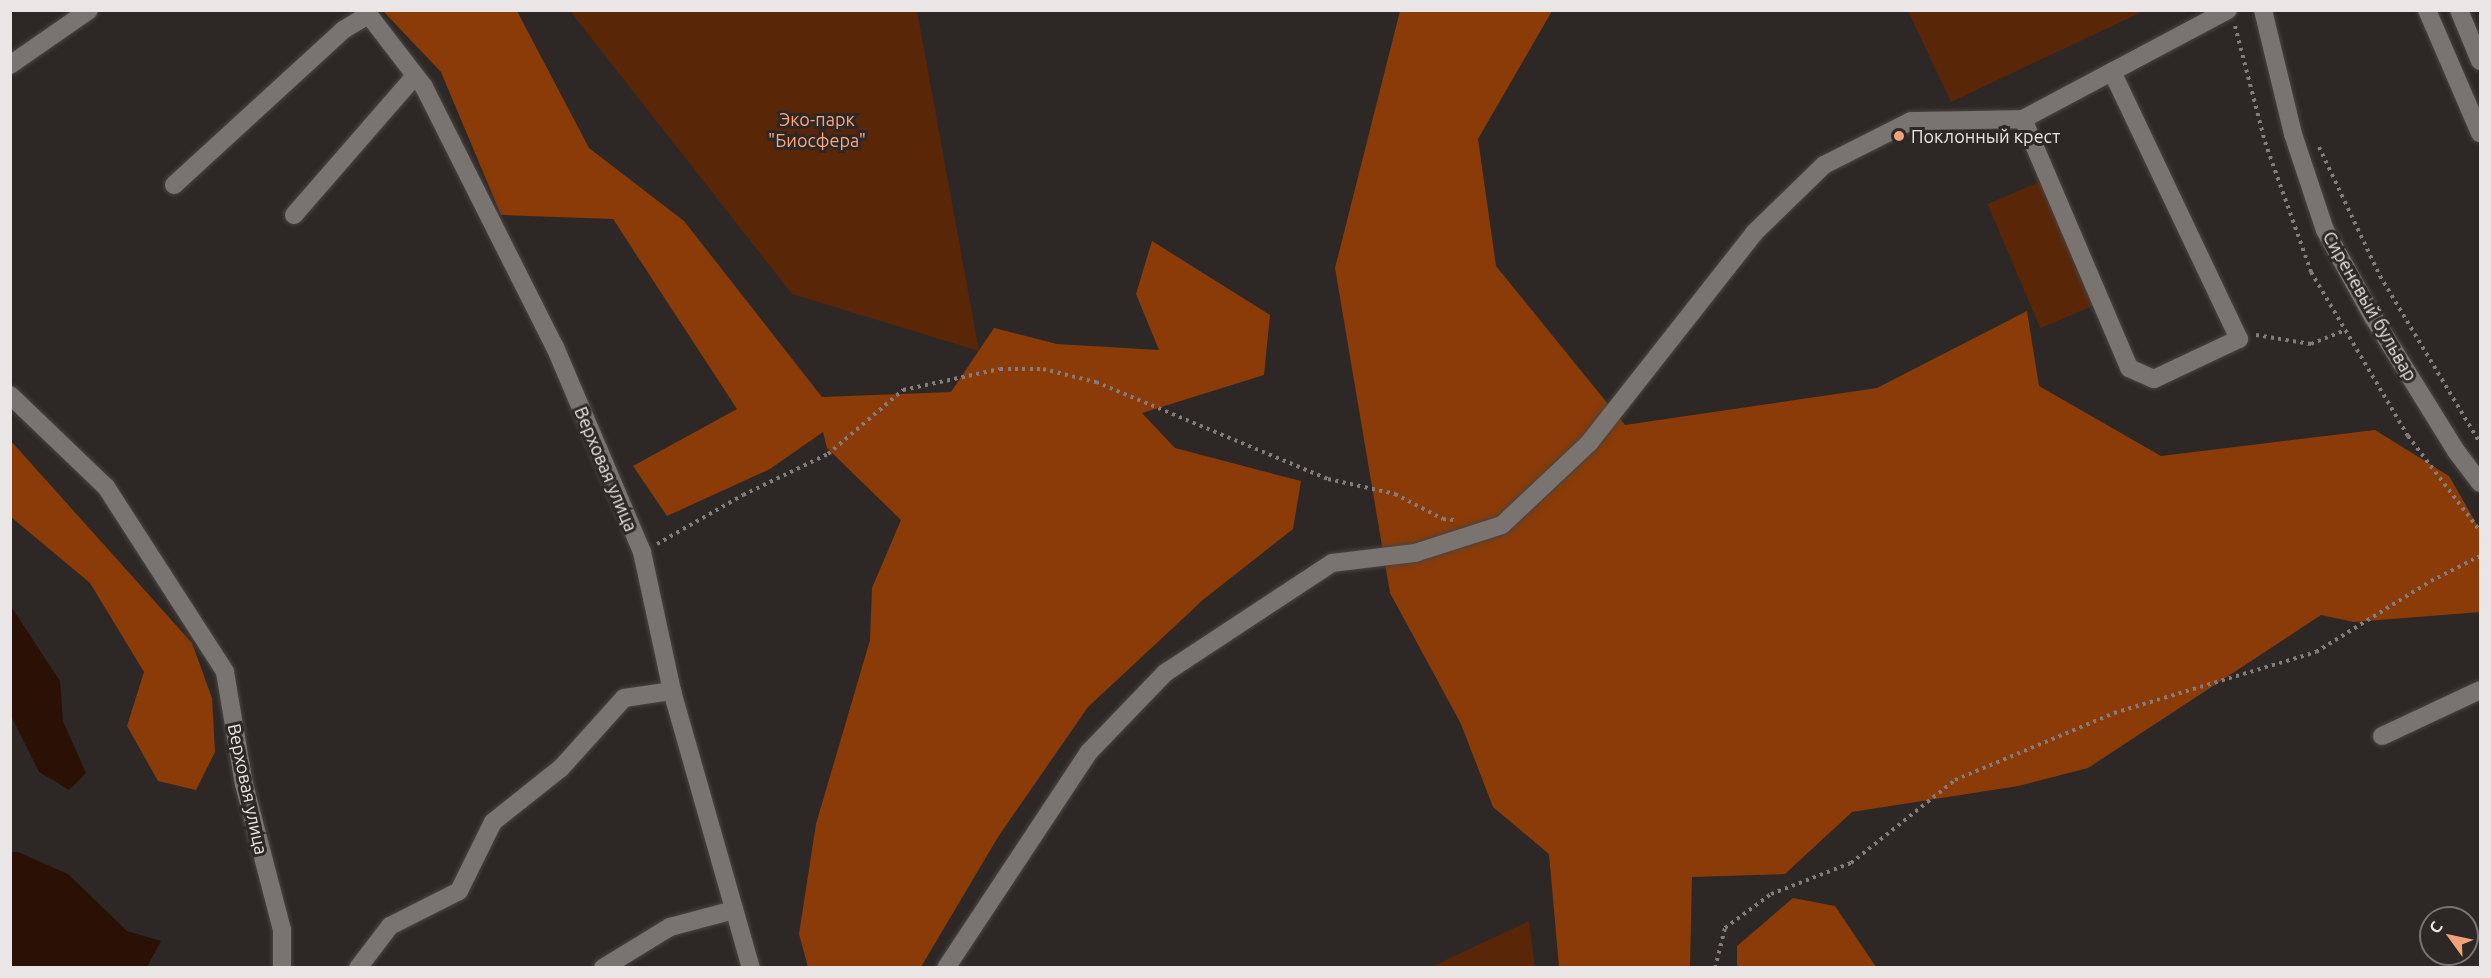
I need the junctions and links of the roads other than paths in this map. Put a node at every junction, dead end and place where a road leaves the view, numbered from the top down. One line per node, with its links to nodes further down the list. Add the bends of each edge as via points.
1 (89, 10): 8 (street)
2 (2228, 10): 9 (street)
3 (2263, 10): 16 (street, Сиреневый бульвар, via 2293,134 2325,230 2373,317 2456,451)
4 (2427, 10): 12 (street)
5 (2459, 10): 7 (street)
6 (367, 13): 10 (street, Верховая улица); 13 (street, via 343,30)
7 (2481, 61)
8 (10, 65)
9 (2112, 72): 11 (street); 11 (street, via 2239,339 2154,379 2129,368)
10 (415, 76): 14 (street); 18 (street, Верховая улица, via 555,347 642,552)
11 (2023, 118): 25 (street, via 1911,121 1824,165 1754,233 1589,442 1502,525 1415,553 1332,563 1165,673 1089,752)
12 (2481, 133)
13 (174, 185)
14 (294, 214)
15 (10, 395): 21 (street, Верховая улица, via 106,487 225,672 244,784 282,930)
16 (2481, 483)
17 (2481, 690): 19 (street)
18 (672, 691): 20 (street, Верховая улица); 22 (street, via 624,698 561,768 493,822 459,891 390,926)
19 (2382, 736)
20 (734, 910): 23 (street, via 670,927); 24 (street, Верховая улица)
21 (282, 968)
22 (358, 968)
23 (603, 968)
24 (751, 968)
25 (946, 968)

